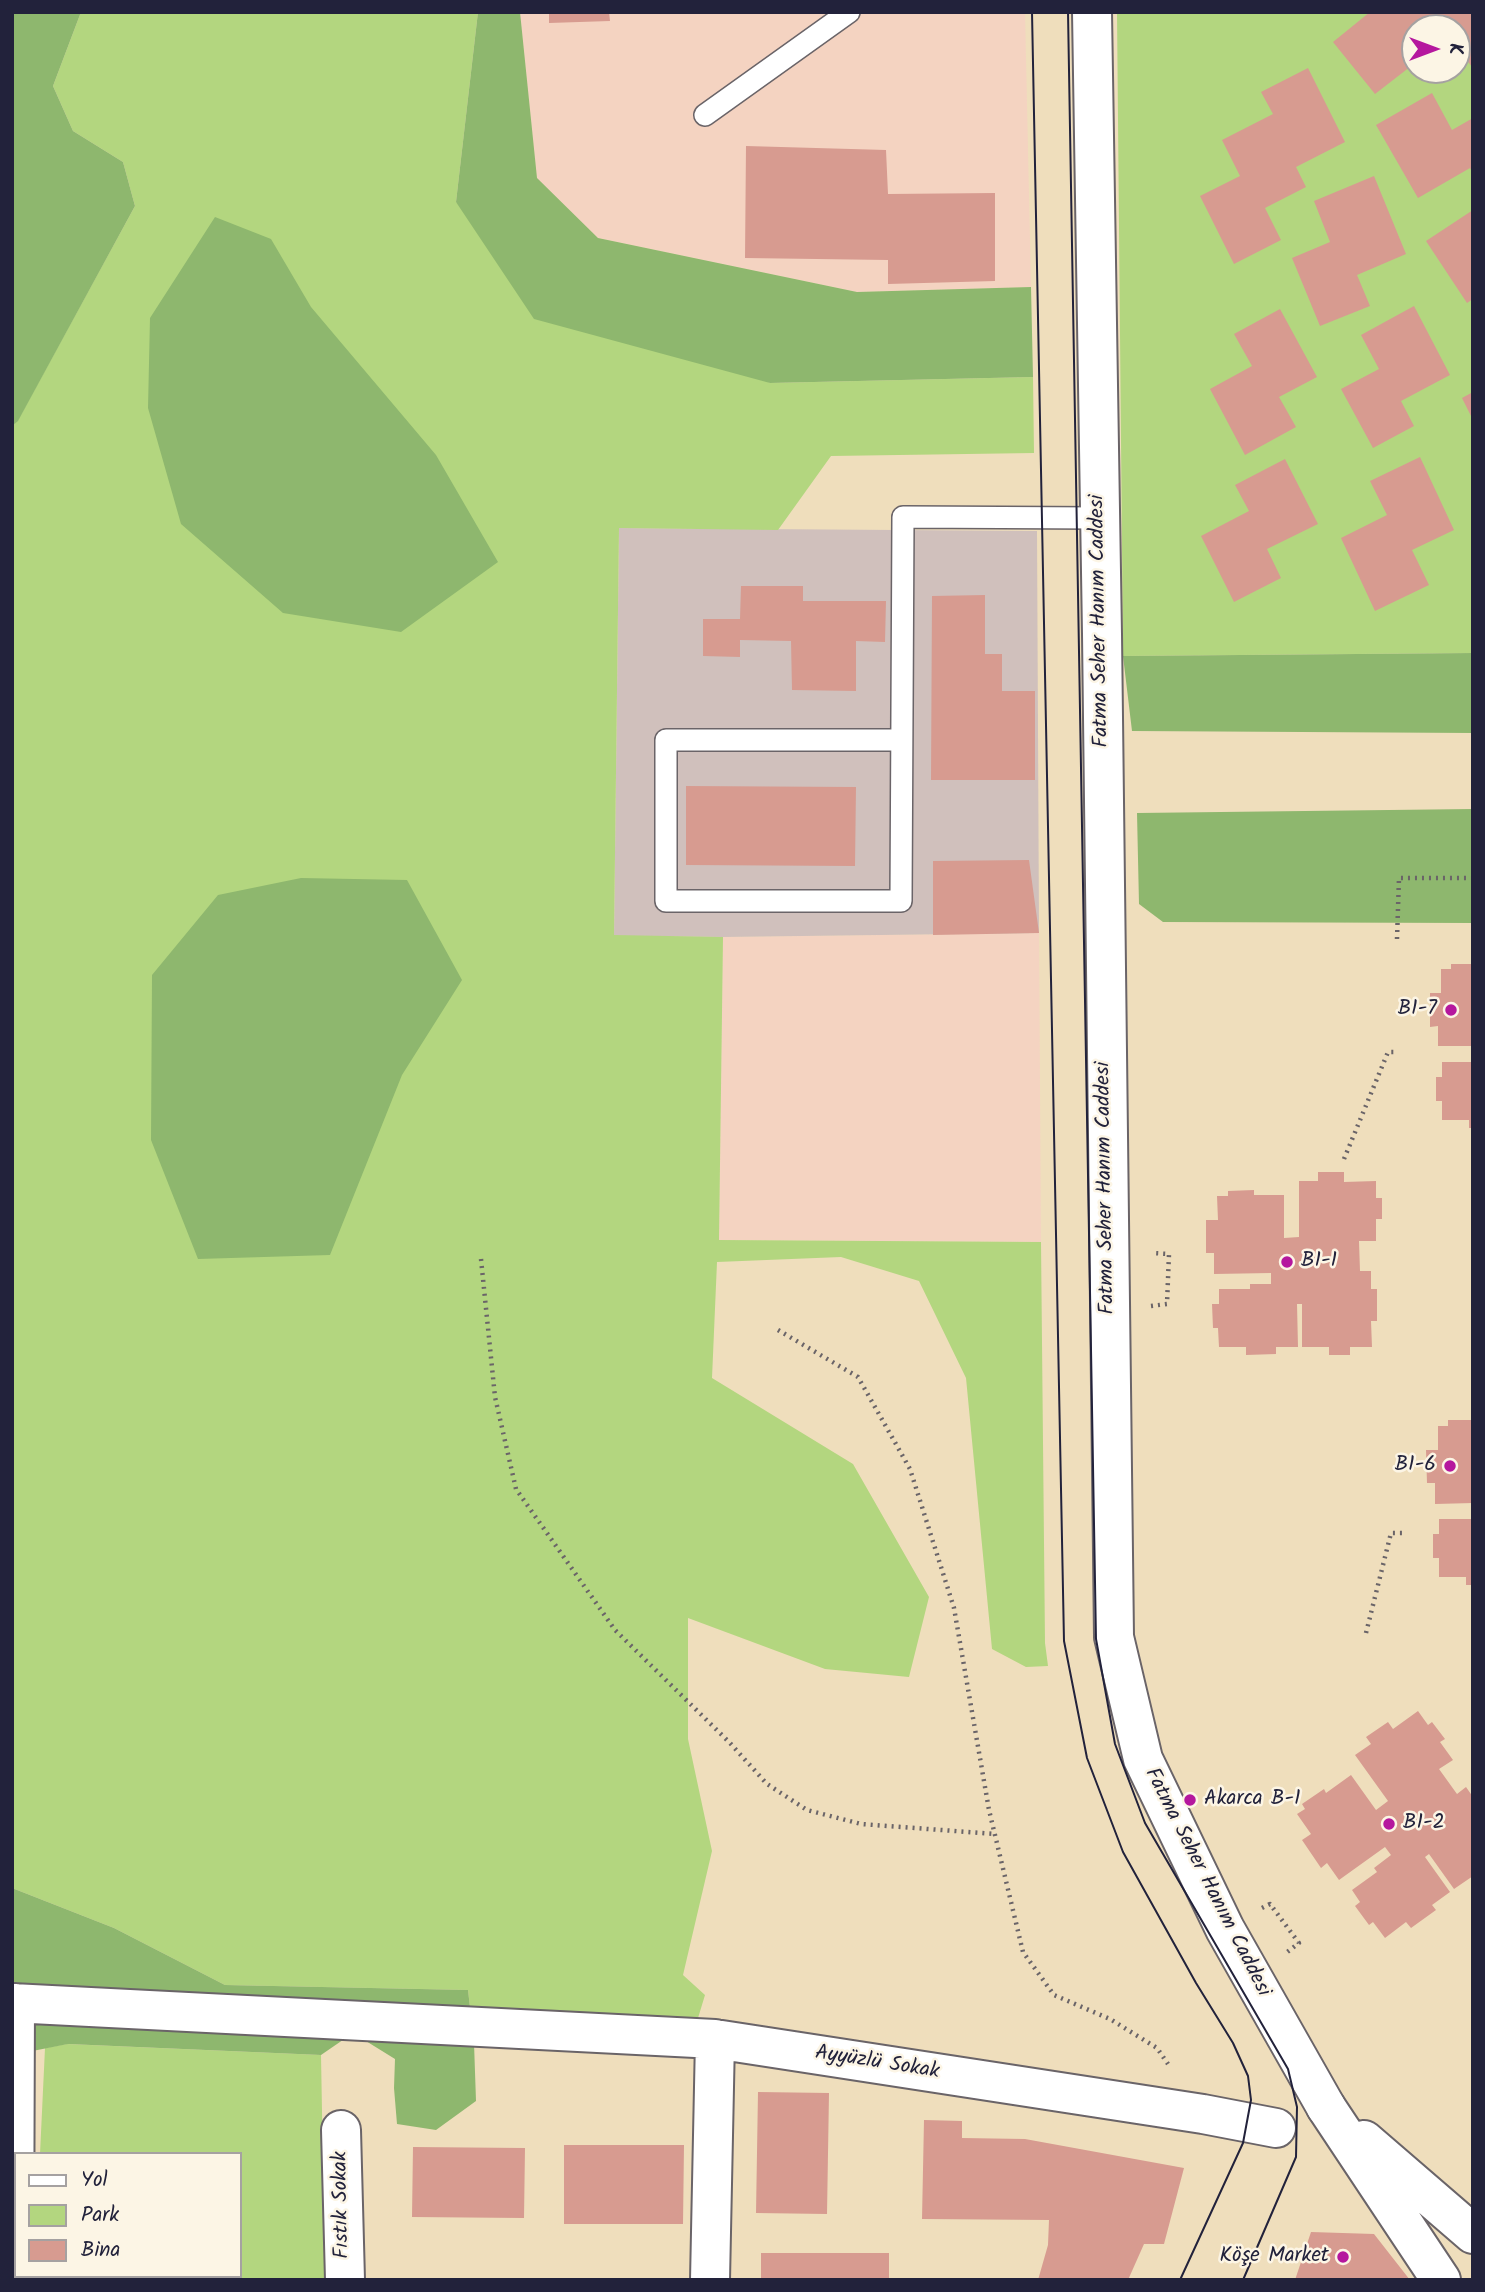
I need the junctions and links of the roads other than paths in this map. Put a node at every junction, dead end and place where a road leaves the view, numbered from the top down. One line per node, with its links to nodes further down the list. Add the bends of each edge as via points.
1 (849, 12): 3 (lane)
2 (1091, 12): 4 (street, Fatma Seher Hanım Caddesi)
3 (705, 115)
4 (1100, 518): 5 (lane, via 904,517); 8 (street, Fatma Seher Hanım Caddesi, via 1114,1637 1143,1759 1225,1928)
5 (901, 740): 5 (lane, via 901,901 666,901 666,740)
6 (14, 2003): 7 (street, Ayyüzlü Sokak); 11 (street)
7 (715, 2039): 9 (street, Ayyüzlü Sokak); 14 (street)
8 (1326, 2107): 12 (street); 15 (street, Fatma Seher Hanım Caddesi)
9 (1276, 2129)
10 (341, 2130): 13 (street, Fıstık Sokak)
11 (15, 2152)
12 (1473, 2234)
13 (345, 2280)
14 (710, 2280)
15 (1441, 2280)

